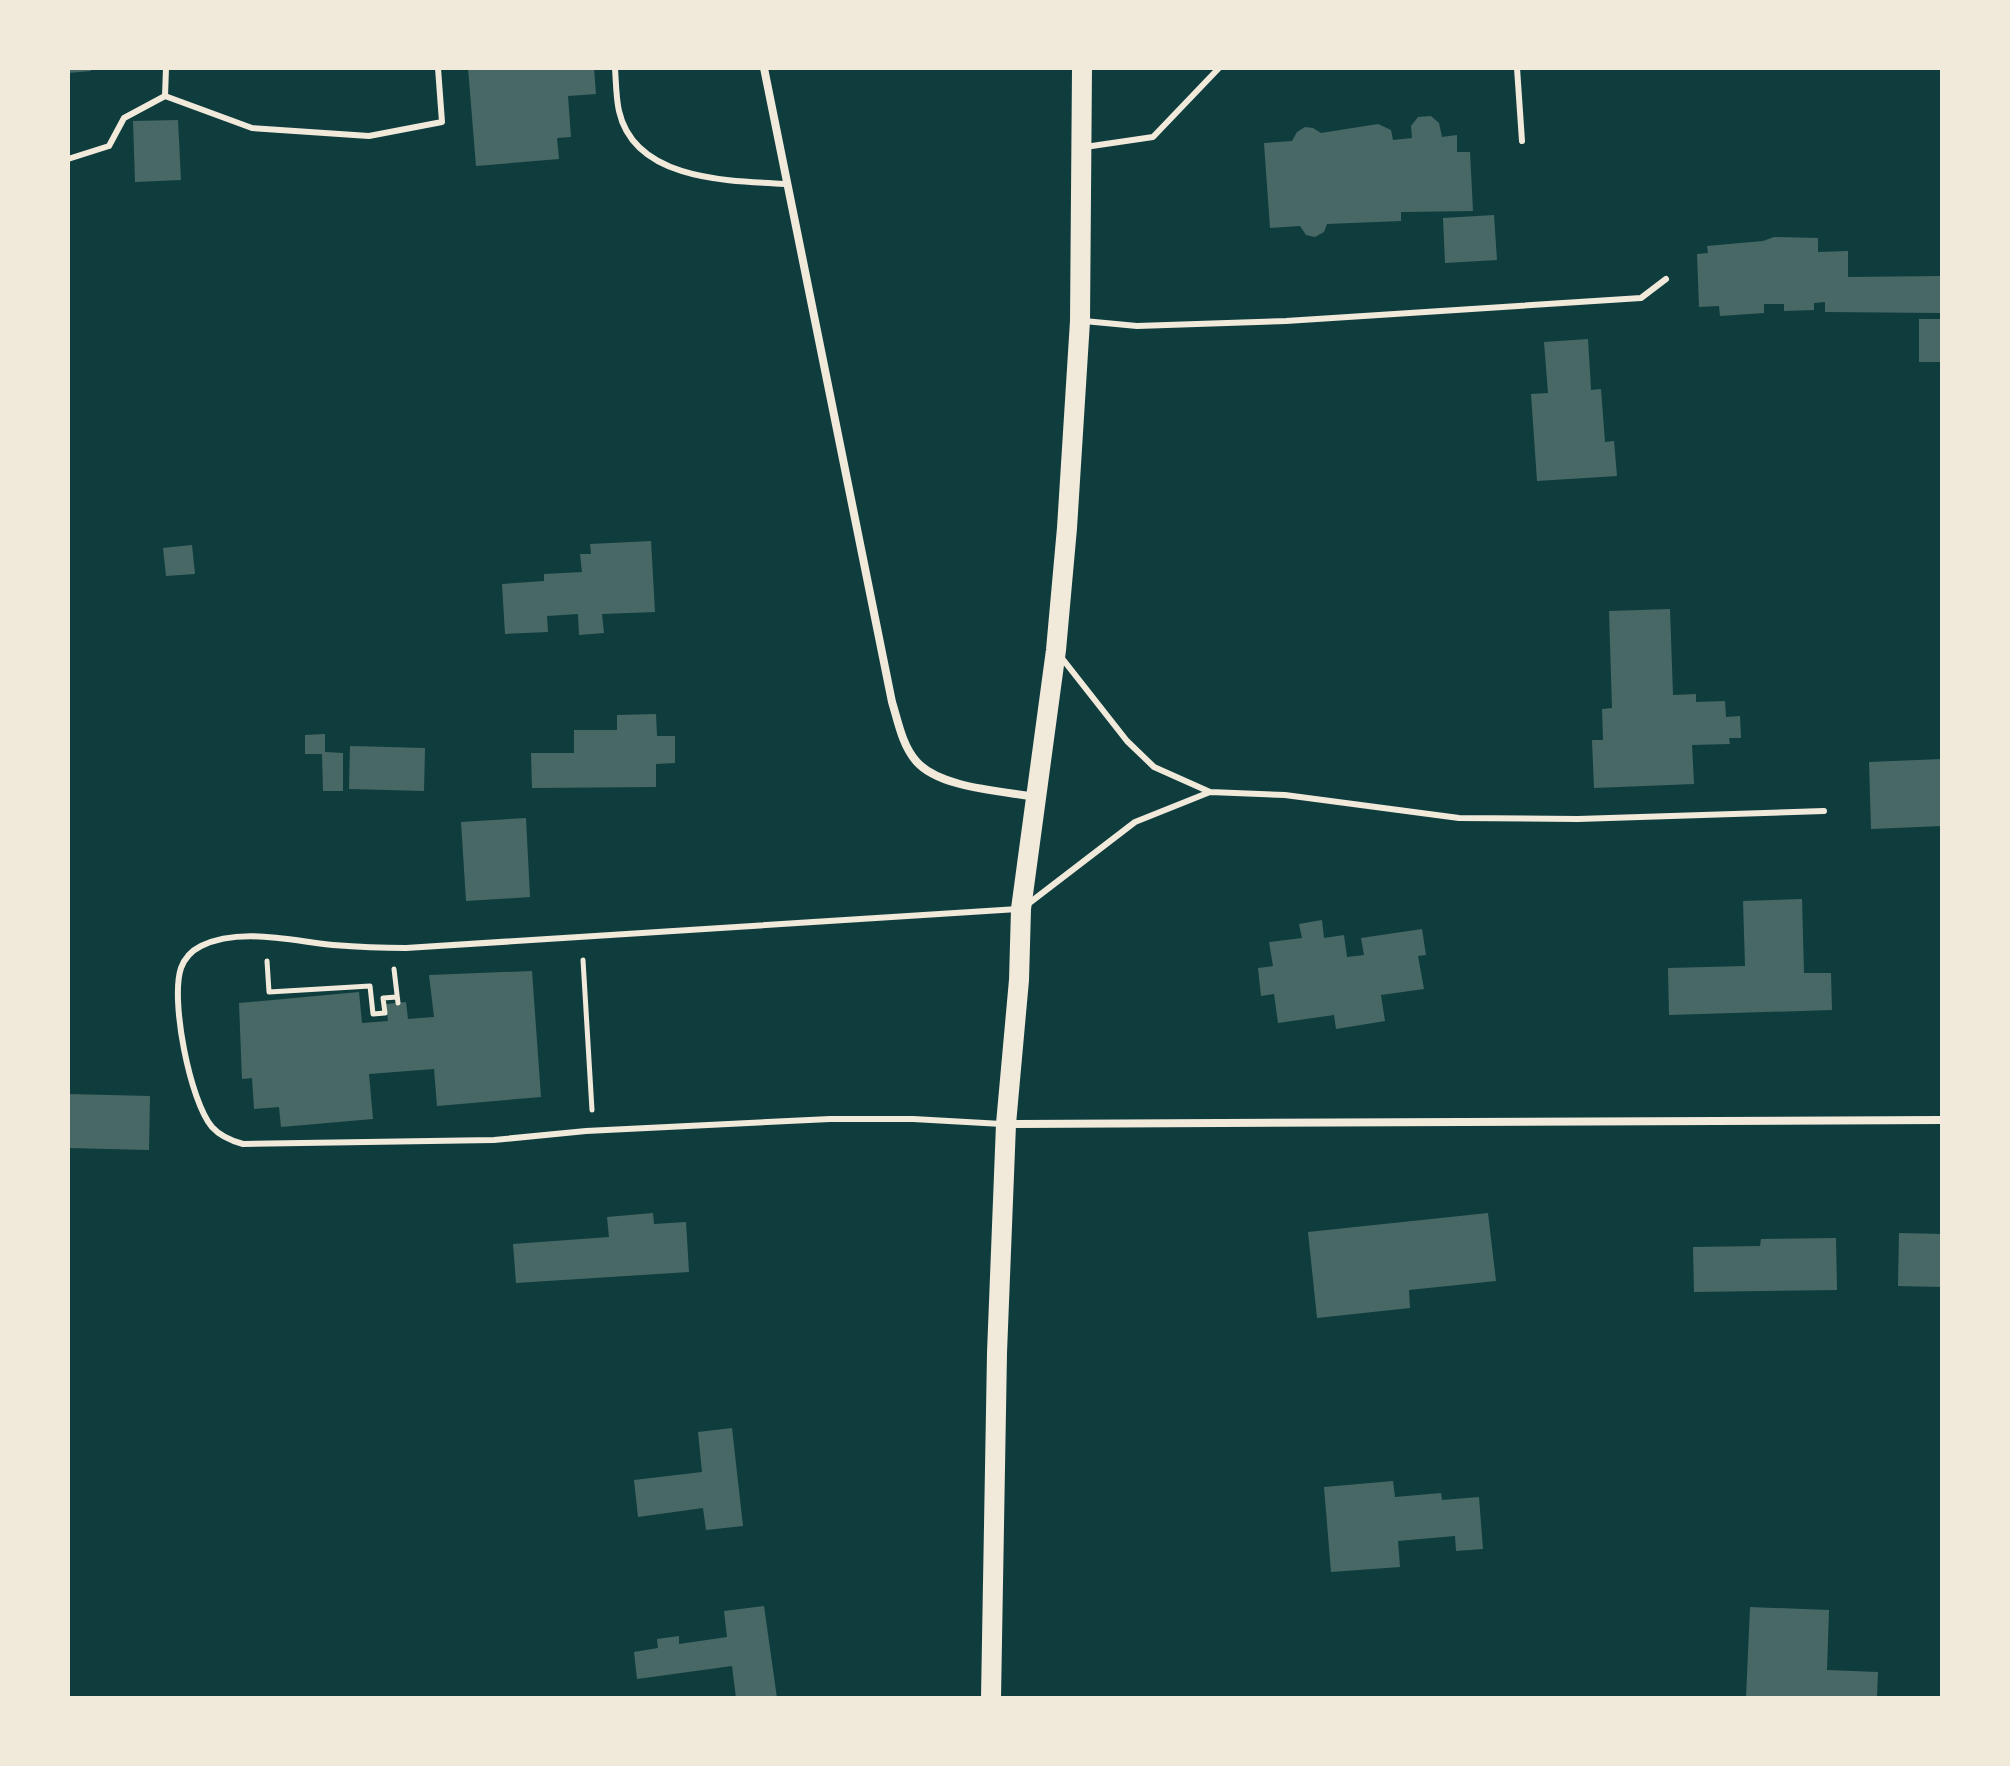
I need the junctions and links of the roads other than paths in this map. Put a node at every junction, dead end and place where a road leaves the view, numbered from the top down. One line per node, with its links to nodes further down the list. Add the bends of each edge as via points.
1 (166, 68): 8 (lane)
2 (438, 68): 8 (lane, via 442,122 369,136 252,128)
3 (615, 68): 12 (lane, via 619,113 628,133 662,164 722,181)
4 (764, 68): 12 (street)
5 (1082, 68): 10 (main road)
6 (1219, 68): 10 (lane, via 1153,137)
7 (1517, 68): 9 (lane)
8 (165, 96): 11 (lane, via 124,118 109,146)
9 (1522, 141)
10 (1080, 148): 14 (main road)
11 (68, 159)
12 (788, 184): 17 (street, via 903,738 916,761 936,776)
13 (1666, 279): 14 (lane, via 1641,298 1286,321 1137,326)
14 (1080, 321): 15 (main road)
15 (1056, 650): 16 (lane, via 1080,685 1154,767); 17 (main road)
16 (1210, 792): 18 (lane, via 1285,795 1459,818); 19 (lane, via 1135,822)
17 (1036, 797): 19 (main road)
18 (1824, 811)
19 (1021, 909): 21 (main road); 21 (lane, via 406,948 233,937 193,950 180,971 180,1019 196,1096 211,1126 243,1144 494,1140 830,1119)
20 (1942, 1120): 21 (street)
21 (1006, 1124): 22 (main road)
22 (991, 1698)

